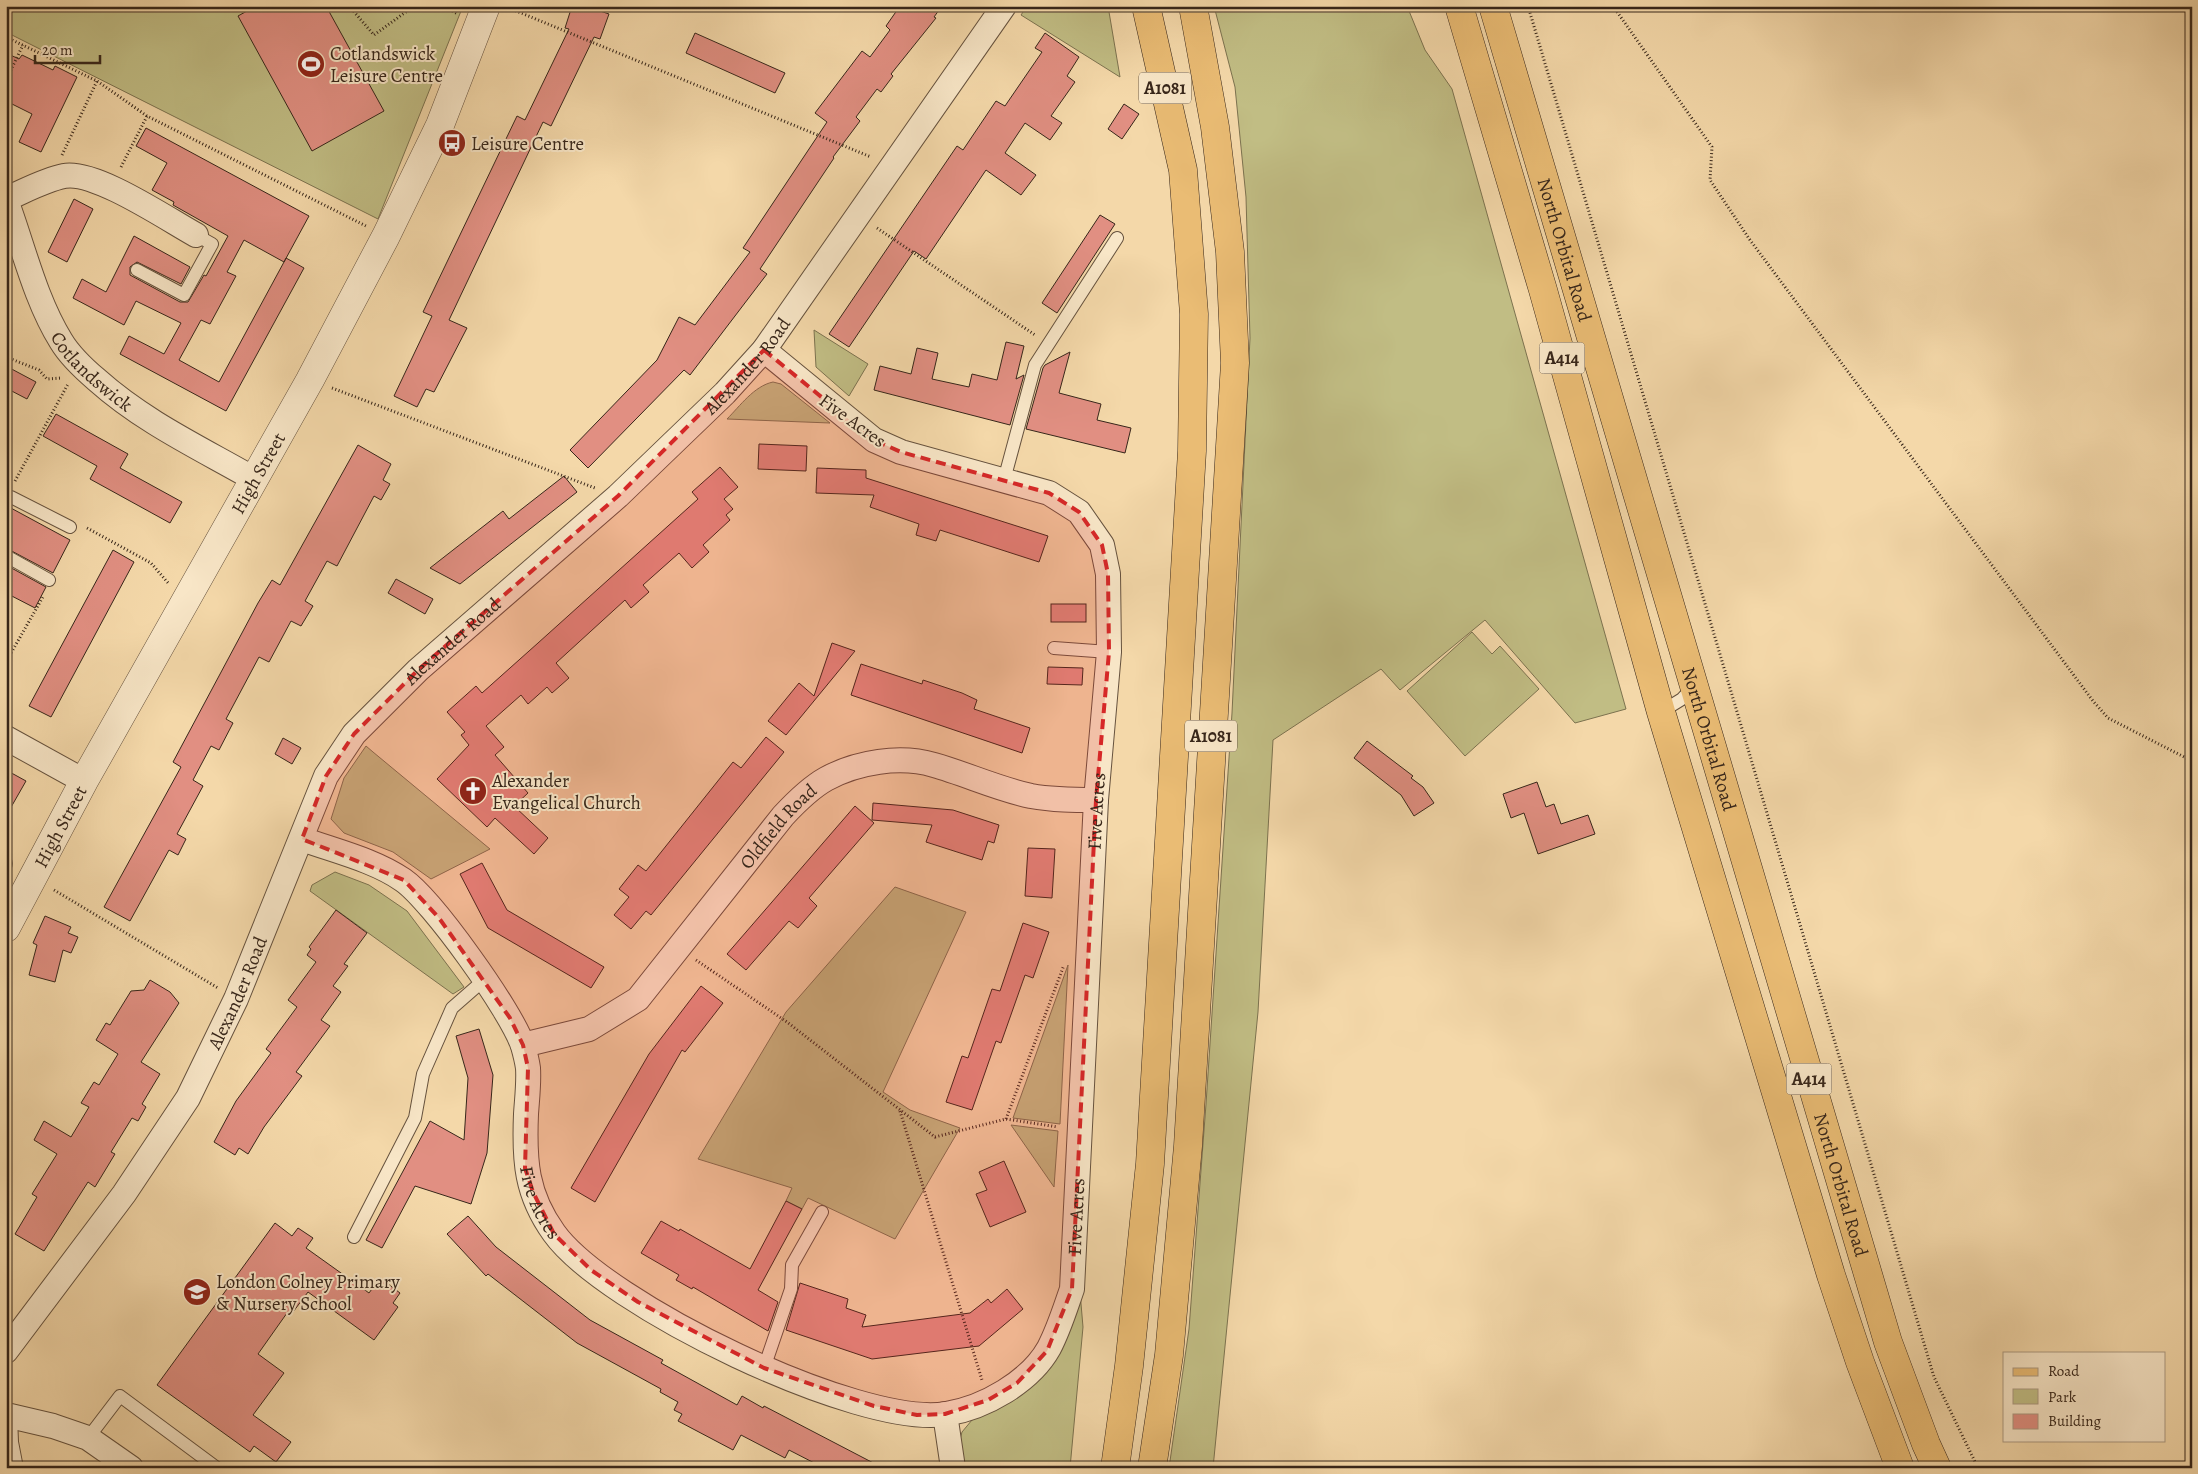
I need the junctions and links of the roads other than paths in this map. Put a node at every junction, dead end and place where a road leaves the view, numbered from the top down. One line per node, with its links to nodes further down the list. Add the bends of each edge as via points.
1 (486, 6): 12 (street, High Street, via 440,125 386,236)
2 (1004, 6): 11 (street, Alexander Road)
3 (1146, 6): 40 (main road, A1081, via 1183,170 1194,314 1192,451 1150,1164)
4 (1193, 6): 41 (main road, A1081, via 1215,127 1230,252 1235,363 1188,1146 1169,1354)
5 (1459, 6): 21 (main road, North Orbital Road / A414, via 1543,290)
6 (1493, 6): 20 (main road, North Orbital Road / A414)
7 (6, 199): 8 (street, Cotlandswick, via 50,180 80,175 111,188); 12 (street, Cotlandswick, via 48,317 61,343 80,366 117,398 162,429)
8 (196, 235): 10 (lane, via 212,244 184,295)
9 (1117, 238): 13 (lane, via 1035,365)
10 (138, 270)
11 (764, 350): 13 (street, Five Acres, via 874,440 901,452); 25 (street, Alexander Road, via 725,393 618,496 376,710 354,734 326,776)
12 (254, 479): 23 (street, High Street)
13 (1004, 480): 19 (street, Five Acres, via 1049,493 1079,512 1102,545 1108,574)
14 (9, 498): 15 (lane)
15 (70, 527)
16 (6, 556): 17 (lane)
17 (49, 580)
18 (1054, 648): 19 (lane)
19 (1109, 652): 24 (street, Five Acres)
20 (1694, 686): 21 (lane, via 1682,699); 43 (main road, North Orbital Road / A414, via 1888,1342)
21 (1661, 712): 42 (main road, North Orbital Road / A414, via 1831,1275)
22 (6, 738): 23 (street)
23 (84, 781): 26 (street, High Street)
24 (1096, 800): 28 (street, Oldfield Road, via 1030,796 932,764 896,760 847,770 806,793 783,816 638,999 589,1028); 33 (street, Five Acres, via 1072,1289 1047,1350 1017,1383 988,1400)
25 (302, 839): 27 (street, Five Acres, via 404,880 439,918); 31 (street, Alexander Road, via 236,999 188,1098 124,1194)
26 (6, 928)
27 (484, 980): 28 (street, Five Acres, via 510,1018); 30 (lane, via 452,1008 423,1074 414,1118)
28 (523, 1045): 32 (street, Five Acres, via 528,1085 525,1168 554,1234 573,1255 638,1302 724,1350)
29 (822, 1212): 32 (lane, via 792,1265 791,1289)
30 (354, 1237)
31 (6, 1351)
32 (764, 1368): 33 (street, Five Acres, via 874,1406 917,1415)
33 (945, 1414): 39 (street)
34 (9, 1416): 35 (street); 36 (lane)
35 (88, 1438): 37 (street); 38 (lane, via 120,1396)
36 (17, 1468)
37 (131, 1468)
38 (217, 1468)
39 (953, 1468)
40 (1115, 1468)
41 (1152, 1468)
42 (1900, 1468)
43 (1937, 1468)

